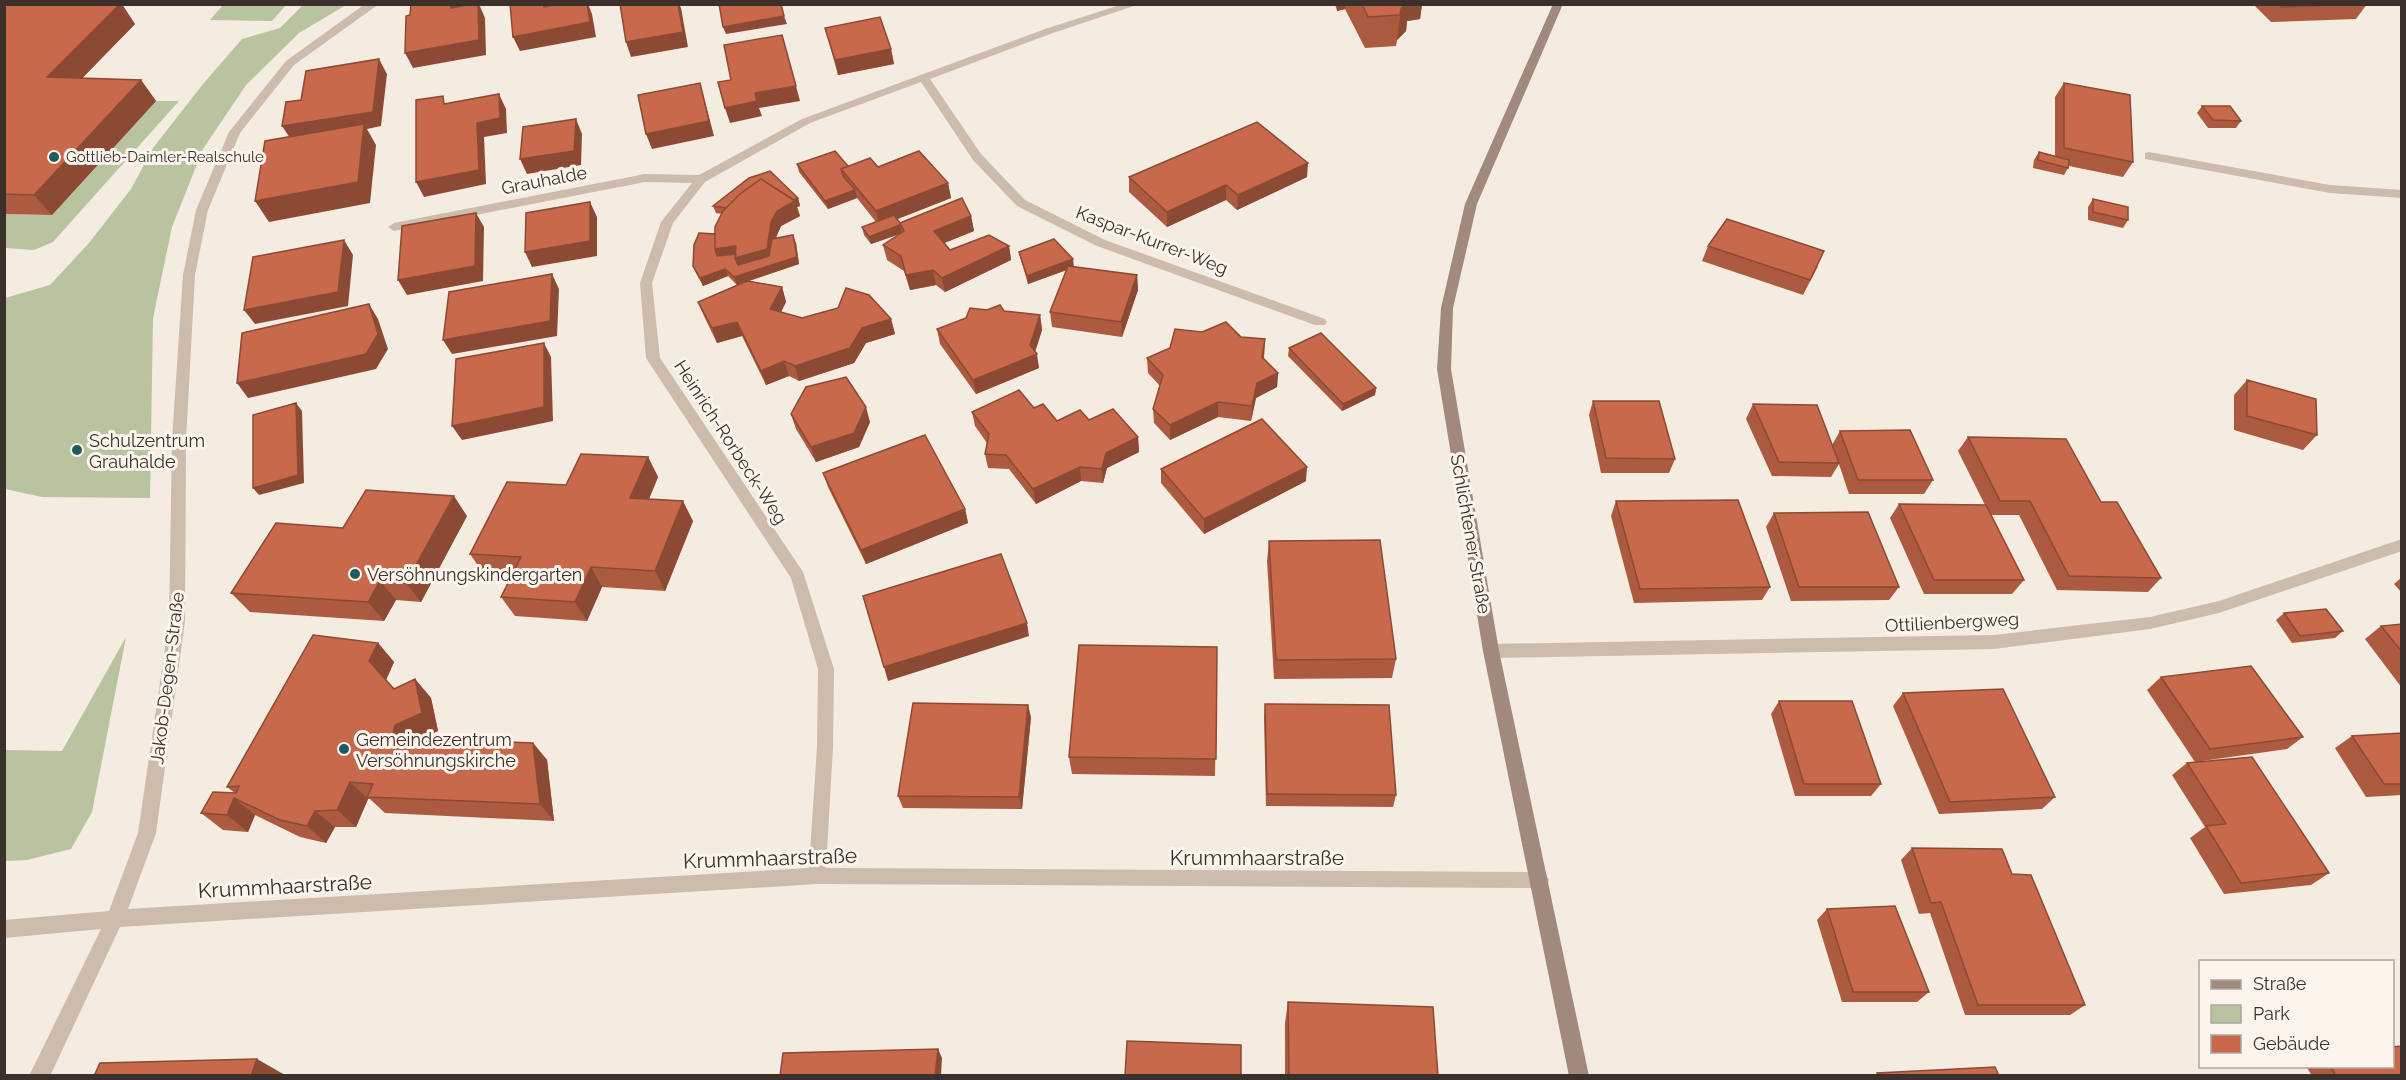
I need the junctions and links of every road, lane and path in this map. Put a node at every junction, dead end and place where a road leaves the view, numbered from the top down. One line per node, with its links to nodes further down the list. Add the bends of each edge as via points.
1 (374, 4): 14 (street, Jakob-Degen-Straße, via 290,63 235,132 202,210 189,275 179,440 177,621 147,833)
2 (1135, 4): 4 (street, Heinrich-Rorbeck-Weg)
3 (1558, 4): 11 (main road, Schlichtener Straße, via 1471,204 1447,308 1444,369)
4 (924, 78): 6 (street, Heinrich-Rorbeck-Weg, via 806,121); 9 (street, Kaspar-Kurrer-Weg, via 977,157 1021,203 1101,243)
5 (2149, 156): 7 (street, via 2330,189)
6 (700, 180): 8 (street, Grauhalde, via 645,178); 12 (street, Heinrich-Rorbeck-Weg, via 668,222 646,283 653,358 798,576 826,669)
7 (2402, 194)
8 (394, 227)
9 (1320, 322)
10 (2402, 545): 11 (street, Ottilienbergweg, via 2218,607 2173,618 1994,642)
11 (1491, 651): 13 (main road, Schlichtener Straße)
12 (817, 876): 13 (street, Krummhaarstraße); 14 (street, Krummhaarstraße)
13 (1540, 880): 17 (main road, Schlichtener Straße)
14 (115, 919): 15 (street, Krummhaarstraße); 16 (street, Jakob-Degen-Straße)
15 (4, 929)
16 (39, 1076)
17 (1579, 1076)

